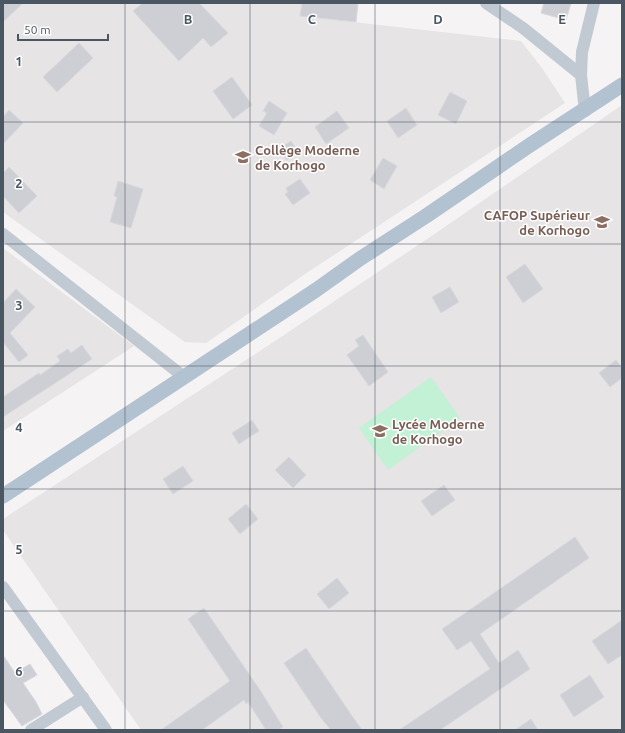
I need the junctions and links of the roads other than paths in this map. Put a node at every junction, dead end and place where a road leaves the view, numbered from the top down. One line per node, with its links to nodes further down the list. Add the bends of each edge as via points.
1 (486, 3): 3 (street, via 523,28)
2 (594, 3): 3 (street, via 582,52)
3 (581, 75): 5 (street)
4 (622, 85): 5 (main road)
5 (585, 111): 7 (main road, via 530,145)
6 (3, 234): 7 (street)
7 (184, 377): 8 (main road)
8 (3, 496)
9 (3, 587): 10 (street)
10 (83, 697): 11 (street); 12 (street)
11 (30, 730)
12 (106, 730)

